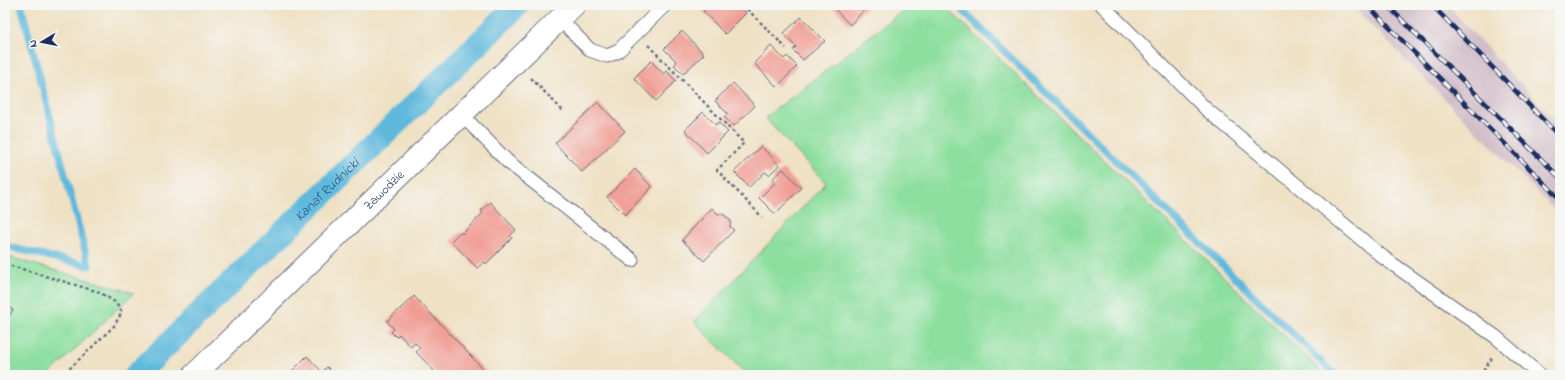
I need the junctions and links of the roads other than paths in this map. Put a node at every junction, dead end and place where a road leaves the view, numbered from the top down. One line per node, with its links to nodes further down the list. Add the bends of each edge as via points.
1 (665, 5): 3 (lane, via 617,52 607,56 590,50)
2 (1102, 5): 7 (lane, via 1207,110 1384,258 1496,337)
3 (567, 12): 4 (street, Zawodzie)
4 (462, 115): 5 (lane, via 508,161); 6 (street, Zawodzie)
5 (632, 260)
6 (194, 375)
7 (1540, 375)

